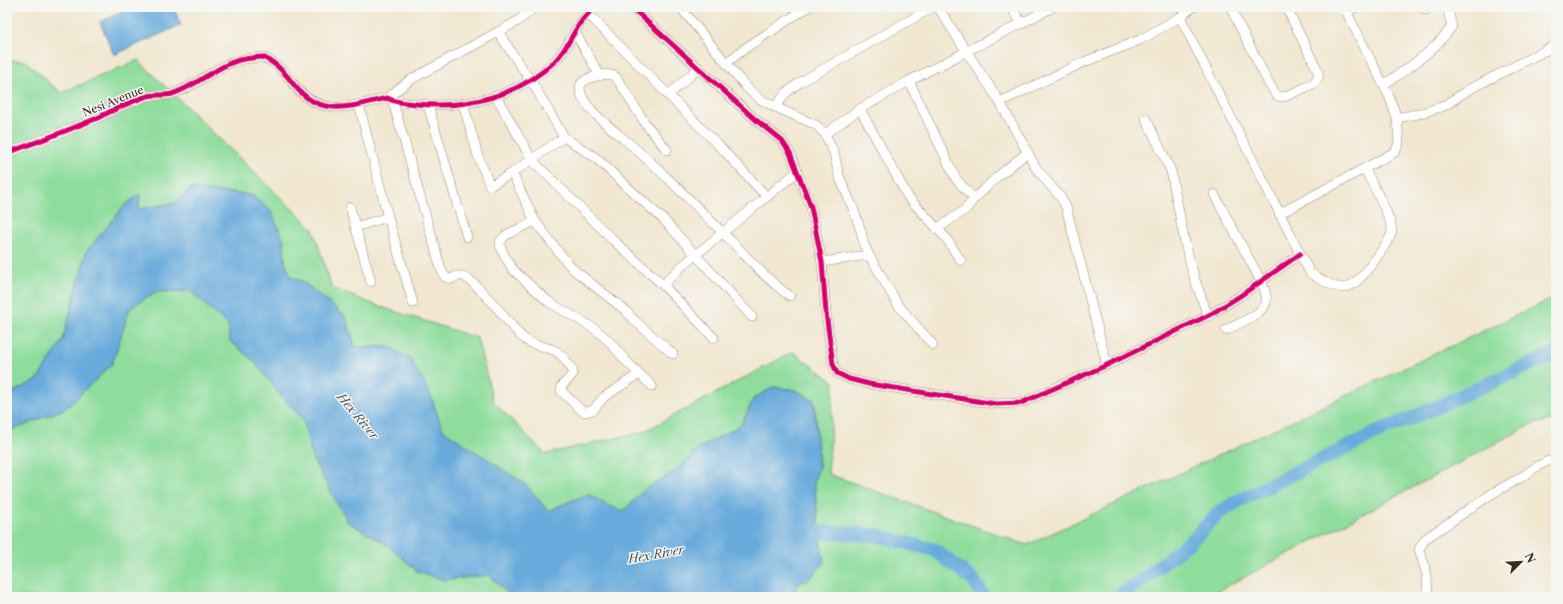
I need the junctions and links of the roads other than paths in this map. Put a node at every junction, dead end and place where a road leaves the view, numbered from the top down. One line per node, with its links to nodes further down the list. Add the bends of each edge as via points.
1 (535, 7): 19 (street, via 518,21)
2 (595, 7): 16 (street, Nesi Avenue)
3 (631, 7): 24 (street)
4 (680, 7): 23 (street)
5 (808, 7): 23 (street)
6 (933, 7): 36 (street, via 799,83)
7 (938, 7): 22 (street)
8 (1011, 7): 18 (street)
9 (1053, 7): 18 (street)
10 (1193, 7): 17 (street)
11 (1230, 7): 12 (street, via 1276,96 1284,98 1313,84 1318,76 1317,69)
12 (1286, 7)
13 (1357, 7): 15 (street)
14 (1447, 7): 28 (street, via 1452,26 1446,36 1402,74)
15 (1345, 10): 28 (street)
16 (588, 14): 20 (street, Nesi Avenue); 29 (street)
17 (1180, 17): 32 (street, via 1140,40 1084,62); 53 (street)
18 (1022, 24): 22 (street)
19 (498, 32): 26 (street); 31 (street, via 410,80)
20 (575, 32): 25 (street); 26 (street, Nesi Avenue, via 556,60)
21 (1556, 45): 38 (street, via 1468,90 1444,106)
22 (966, 51): 27 (street); 32 (street)
23 (726, 63): 36 (street, via 746,87)
24 (699, 68): 29 (street); 47 (street, via 782,141 790,152)
25 (600, 76): 42 (street, via 609,74 616,77 645,123); 58 (street, via 580,84 582,97 599,118 679,189)
26 (530, 81): 30 (street, Nesi Avenue); 41 (street)
27 (909, 81): 37 (street); 51 (street, via 956,179)
28 (1383, 85): 38 (street)
29 (668, 94): 50 (street)
30 (496, 96): 33 (street, Nesi Avenue); 45 (street)
31 (390, 100): 34 (street, Nesi Avenue); 35 (street, Nesi Avenue); 77 (street, via 445,277 466,277 522,338 562,354 573,374 561,387 561,391 582,411 593,410 604,397)
32 (1000, 102): 44 (street)
33 (463, 103): 35 (street, Nesi Avenue); 48 (street, via 478,156 490,186)
34 (359, 105): 43 (street, Nesi Avenue, via 338,107 314,103 301,95 287,75 272,62 261,57 246,58 214,70 192,85 171,94 149,96 49,138); 54 (street)
35 (428, 105): 59 (street)
36 (775, 107): 40 (street, via 816,125)
37 (860, 109): 40 (street); 57 (street, via 908,197)
38 (1397, 118): 46 (street, via 1399,143 1395,152)
39 (1146, 119): 70 (street, via 1171,171 1185,243)
40 (825, 134): 62 (street)
41 (564, 137): 45 (street); 61 (street, via 596,158 663,219)
42 (667, 150)
43 (7, 152)
44 (1028, 152): 51 (street); 76 (street, via 1036,168 1066,207)
45 (532, 160): 48 (street); 67 (street)
46 (1365, 169): 53 (street); 60 (street, via 1392,227 1392,234 1378,257 1358,281 1342,288 1310,273)
47 (797, 172): 50 (street); 64 (street, via 810,207)
48 (512, 173): 55 (street)
49 (1214, 194): 65 (street)
50 (767, 196): 58 (street)
51 (974, 199): 57 (street, via 966,209)
52 (350, 207): 56 (street)
53 (1279, 214): 60 (street)
54 (388, 217): 56 (street); 69 (street)
55 (534, 220): 75 (street, via 574,270 625,310); 77 (street, via 506,235 500,242 513,270 549,302 595,329)
56 (355, 227): 66 (street)
57 (937, 229): 63 (street)
58 (723, 234): 61 (street); 68 (street)
59 (467, 237)
60 (1300, 254): 65 (street)
61 (695, 255): 67 (street); 71 (street)
62 (869, 255): 64 (street); 74 (street, via 898,305)
63 (961, 261)
64 (822, 262): 76 (street, via 833,364 838,373 849,379 957,398 1011,404 1030,400)
65 (1261, 281): 70 (street); 72 (street, via 1266,295 1265,305 1259,312)
66 (371, 282)
67 (663, 285): 73 (street)
68 (790, 296)
69 (413, 303)
70 (1208, 316): 76 (street)
71 (752, 317)
72 (1226, 330)
73 (714, 338)
74 (933, 345)
75 (673, 354)
76 (1108, 365)
77 (639, 374): 78 (street)
78 (652, 386)
79 (1556, 461): 80 (street, via 1548,461 1536,467 1425,539 1419,549 1427,575)
80 (1428, 597)

